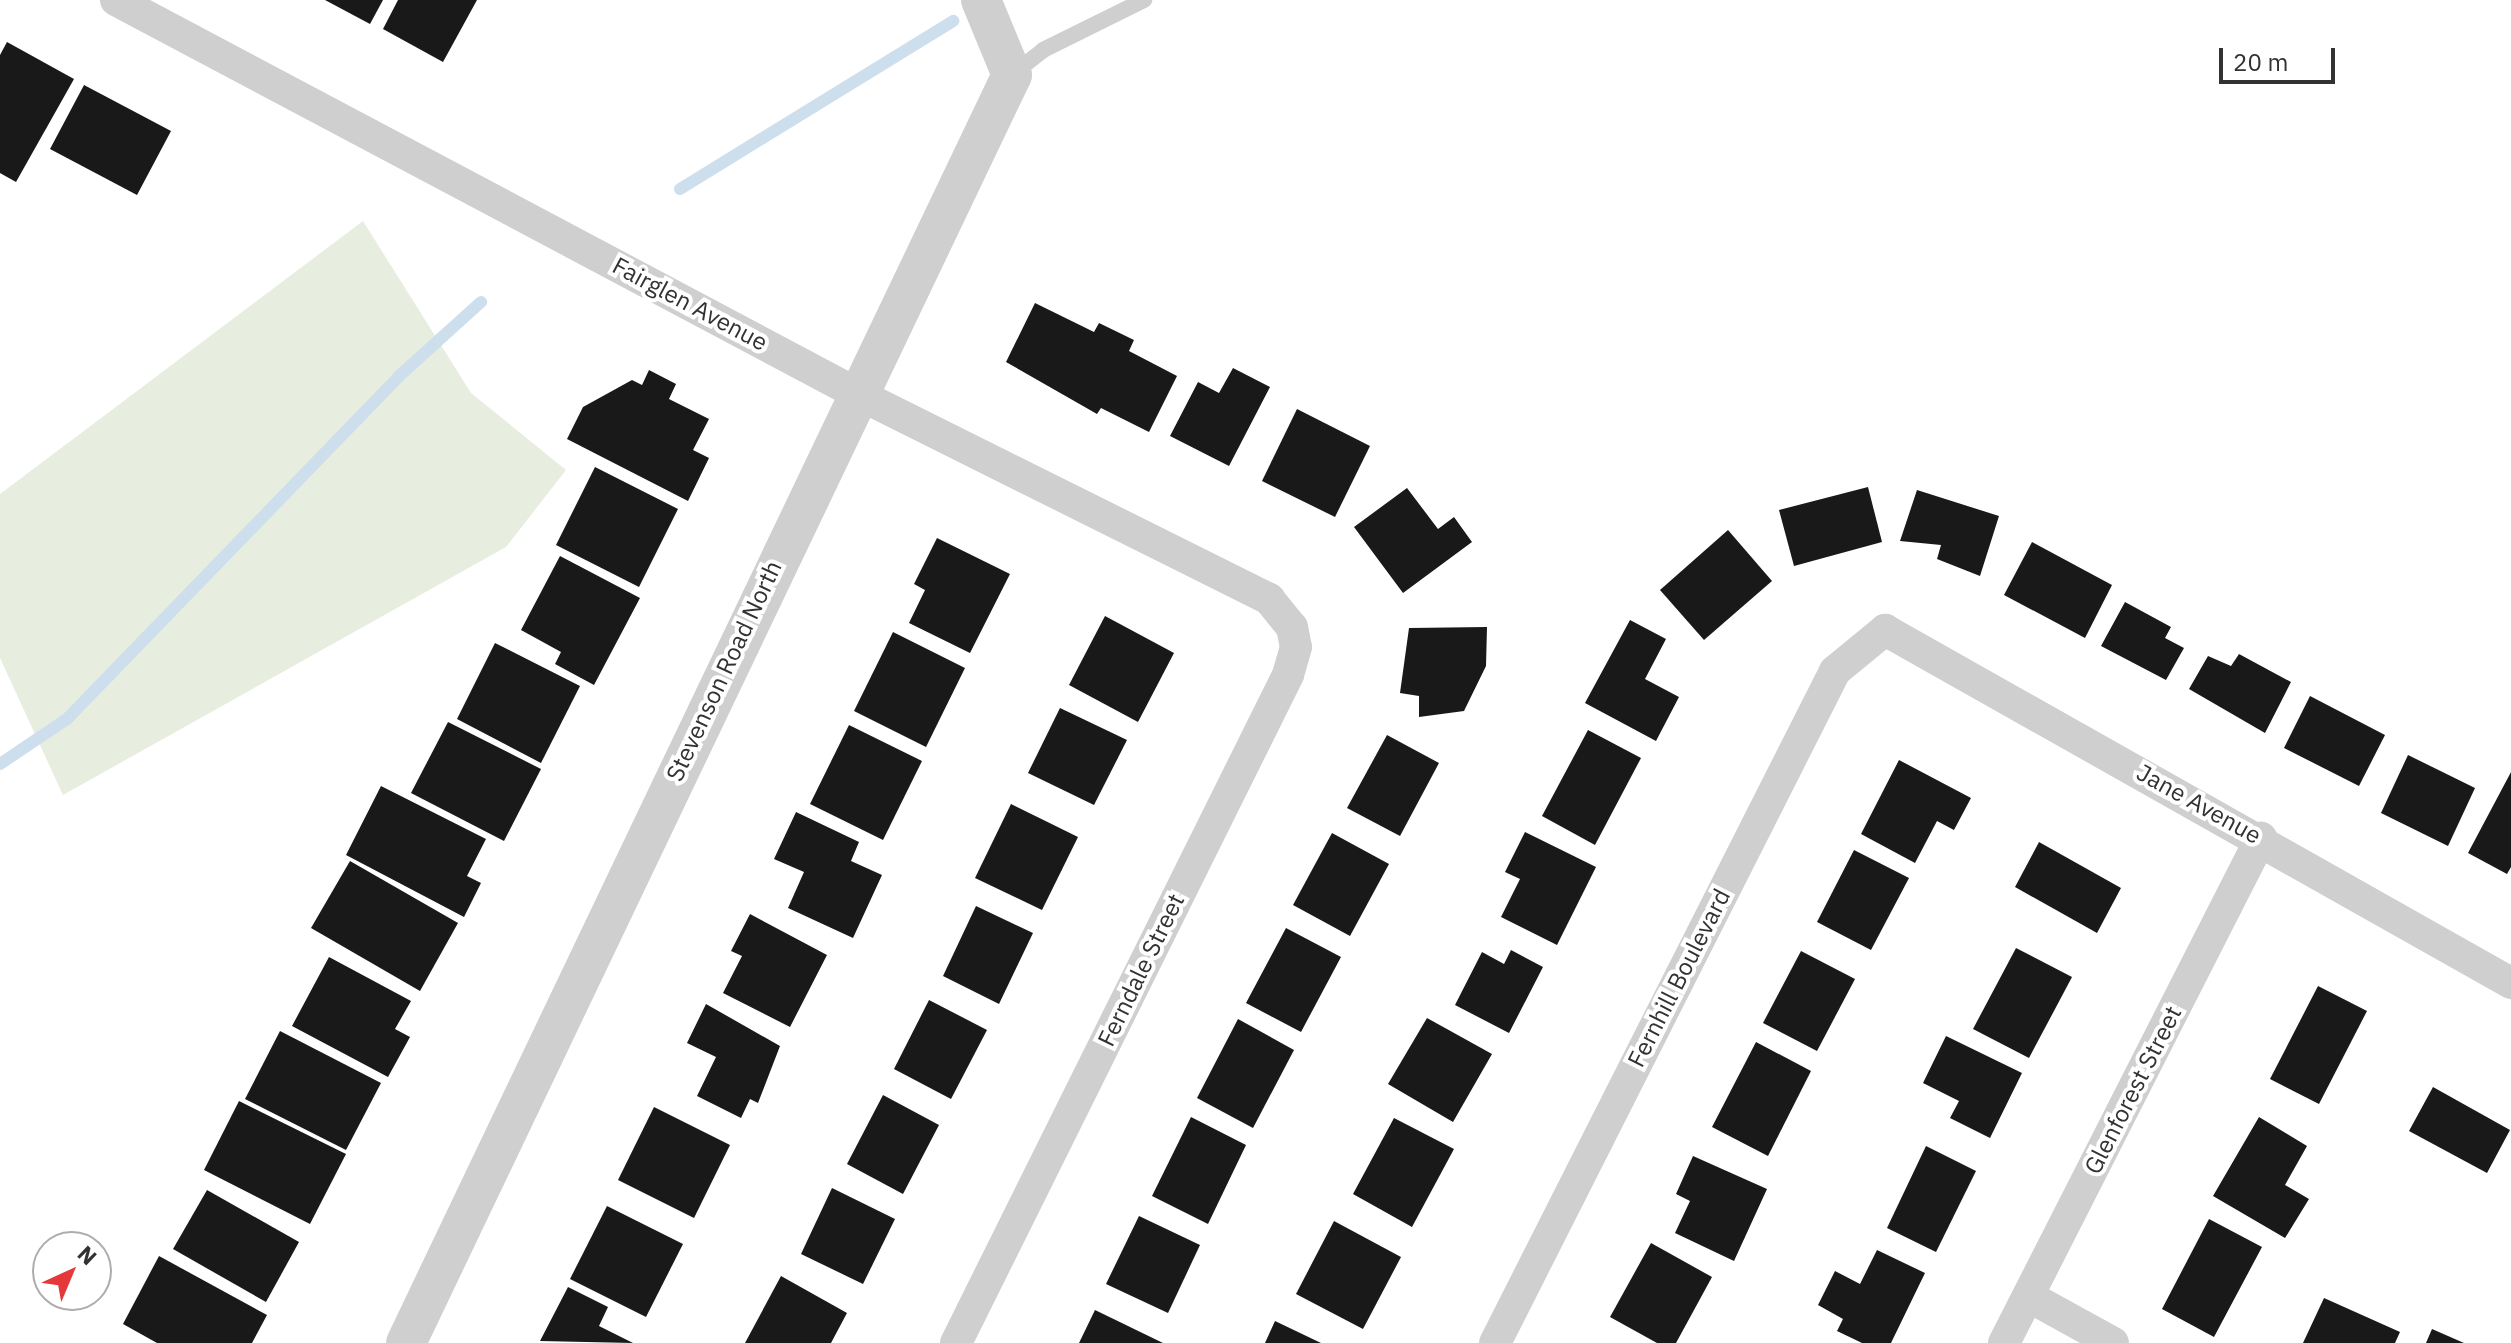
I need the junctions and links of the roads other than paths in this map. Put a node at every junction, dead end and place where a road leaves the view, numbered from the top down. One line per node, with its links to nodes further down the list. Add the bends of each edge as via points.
1 (116, 0): 5 (street, Fairglen Avenue)
2 (981, 0): 4 (street)
3 (1144, 0): 4 (lane, via 1043,50)
4 (1012, 75): 5 (street, Stevenson Road North)
5 (856, 393): 6 (street, Fairglen Avenue); 11 (street, Stevenson Road North)
6 (1269, 599): 12 (street, Ferndale Street, via 1292,627 1296,647 1288,675)
7 (1885, 630): 8 (street, Jane Avenue); 13 (street, Fernhill Boulevard, via 1835,671)
8 (2261, 838): 9 (street, Jane Avenue); 10 (street, Glenforest Street)
9 (2511, 983)
10 (2028, 1296): 14 (street, Glenforest Street); 15 (street)
11 (406, 1343)
12 (956, 1343)
13 (1495, 1343)
14 (2004, 1343)
15 (2113, 1343)

